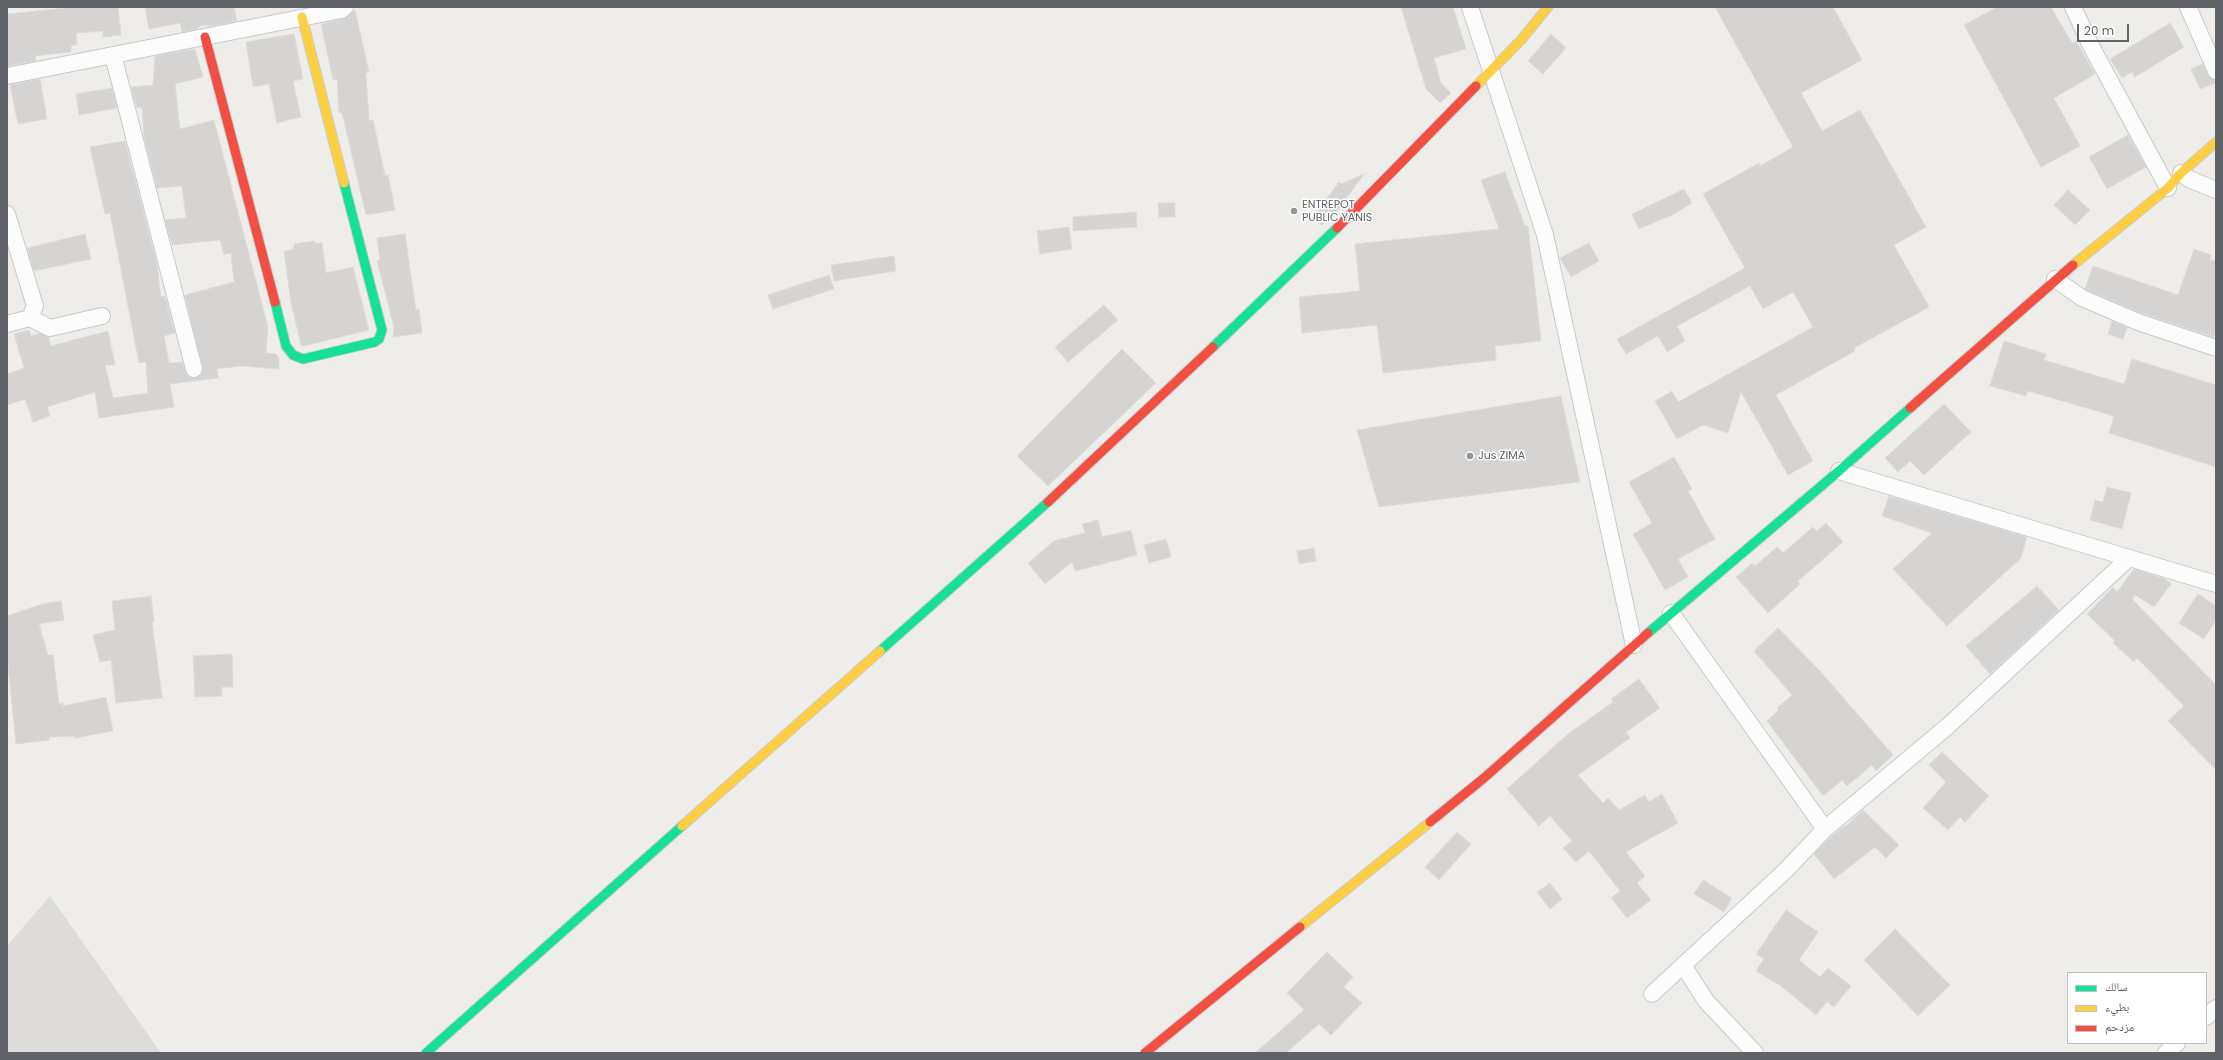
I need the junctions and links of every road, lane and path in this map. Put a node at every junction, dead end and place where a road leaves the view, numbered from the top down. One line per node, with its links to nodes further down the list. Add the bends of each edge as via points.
1 (345, 7): 6 (street, via 342,10)
2 (1470, 7): 9 (street)
3 (1548, 7): 9 (main road, via 1521,40)
4 (2073, 7): 14 (street, via 2091,46)
5 (2188, 7): 10 (street)
6 (302, 17): 7 (street); 7 (main road, via 382,330 375,342 309,358 303,359 293,355 286,346)
7 (205, 37): 8 (street)
8 (113, 55): 11 (street); 22 (street)
9 (1492, 69): 27 (street, via 1545,235); 34 (main road, via 1342,223 1078,475)
10 (2216, 71)
11 (7, 76)
12 (2216, 142): 13 (main road)
13 (2181, 173): 14 (main road); 15 (street)
14 (2168, 188): 17 (main road)
15 (2216, 190)
16 (7, 214): 18 (street)
17 (2056, 279): 21 (street, via 2082,298 2138,322); 23 (main road)
18 (32, 312): 19 (street, via 50,328); 20 (street)
19 (102, 316)
20 (7, 324)
21 (2216, 348)
22 (194, 369)
23 (1839, 471): 24 (street); 26 (main road)
24 (2129, 558): 25 (street); 28 (street, via 1948,726)
25 (2216, 584)
26 (1671, 613): 27 (main road); 28 (street)
27 (1634, 645): 35 (main road, via 1484,778)
28 (1825, 829): 29 (street, via 1785,871)
29 (1683, 965): 30 (street); 36 (street, via 1706,1001)
30 (1652, 994)
31 (2216, 1008): 32 (street)
32 (2207, 1016)
33 (2176, 1044): 37 (street)
34 (426, 1053)
35 (1145, 1053)
36 (1755, 1053)
37 (2166, 1053)

